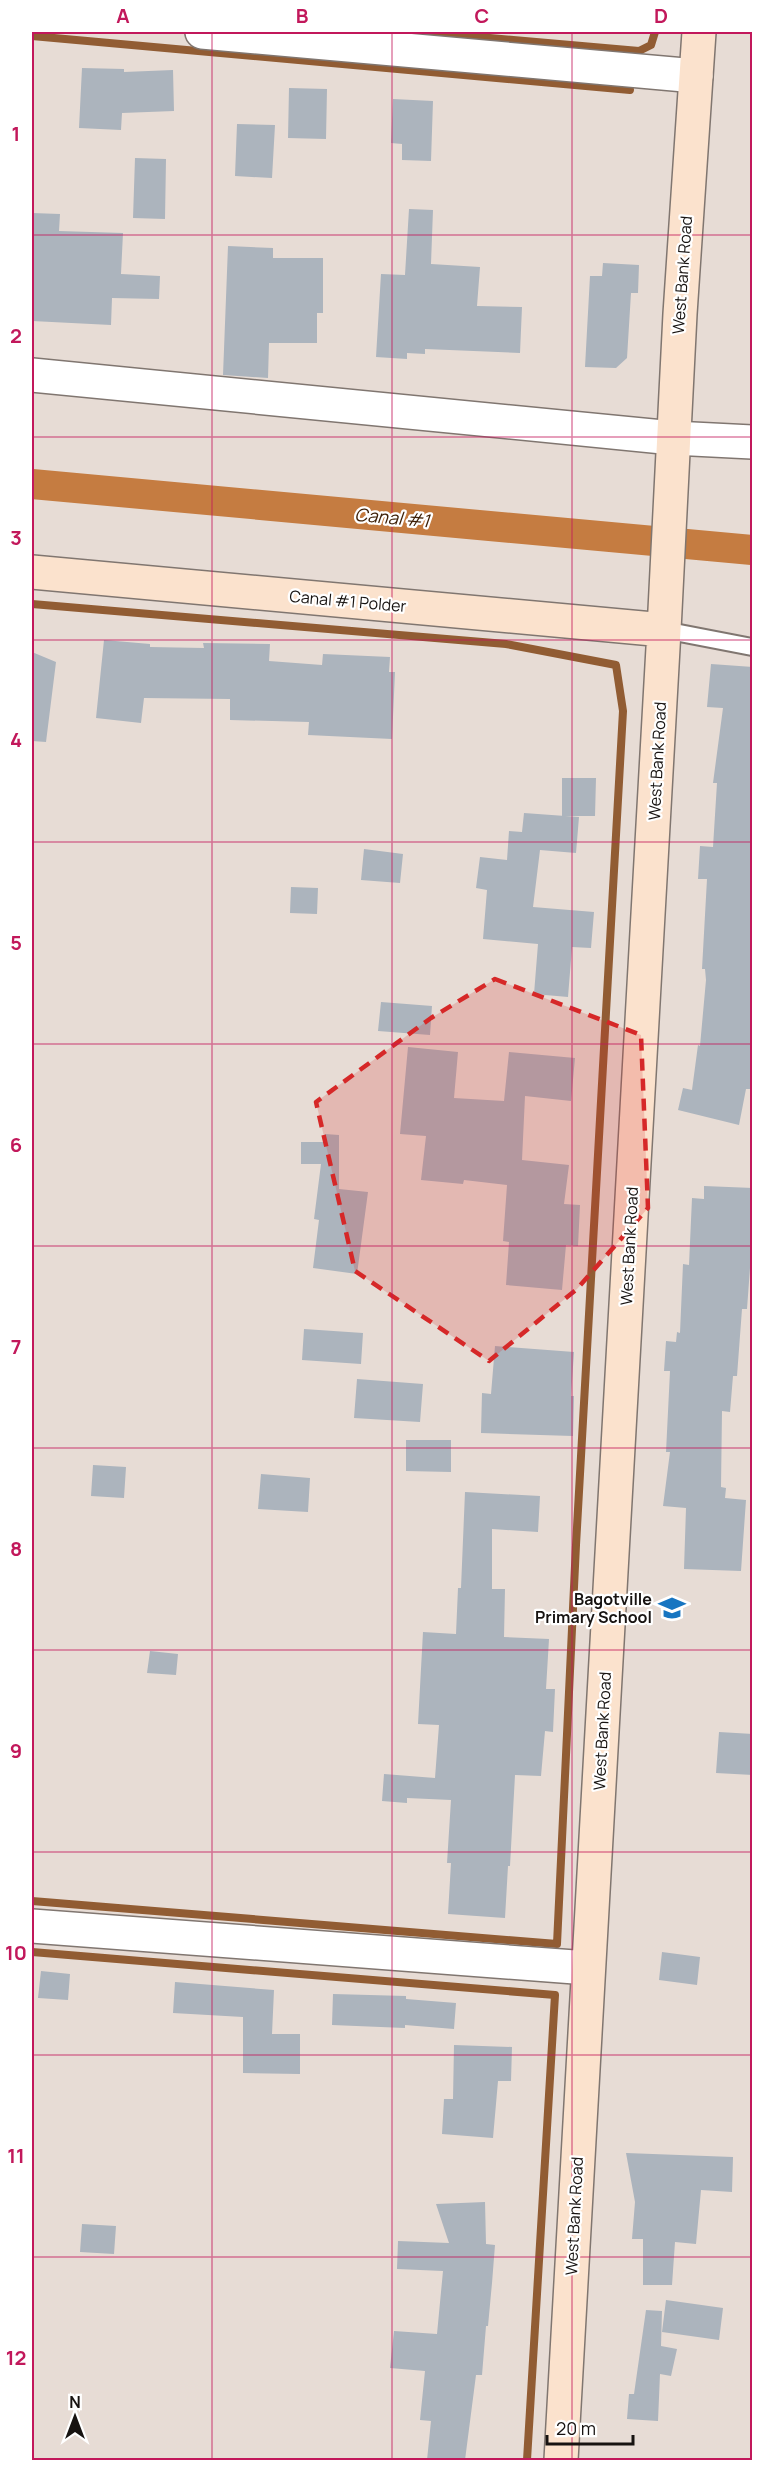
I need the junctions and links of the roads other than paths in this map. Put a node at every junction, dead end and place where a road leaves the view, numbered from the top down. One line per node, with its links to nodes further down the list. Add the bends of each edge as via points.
1 (202, 32): 3 (street)
2 (699, 32): 3 (street, West Bank Road)
3 (696, 76): 6 (street, West Bank Road)
4 (32, 375): 6 (street)
5 (753, 442): 6 (street)
6 (673, 453): 8 (street, West Bank Road)
7 (32, 572): 8 (street, Canal #1 Polder)
8 (664, 630): 9 (lane); 11 (street, West Bank Road)
9 (753, 647)
10 (32, 1926): 11 (street)
11 (588, 1968): 12 (street, West Bank Road)
12 (561, 2460)

